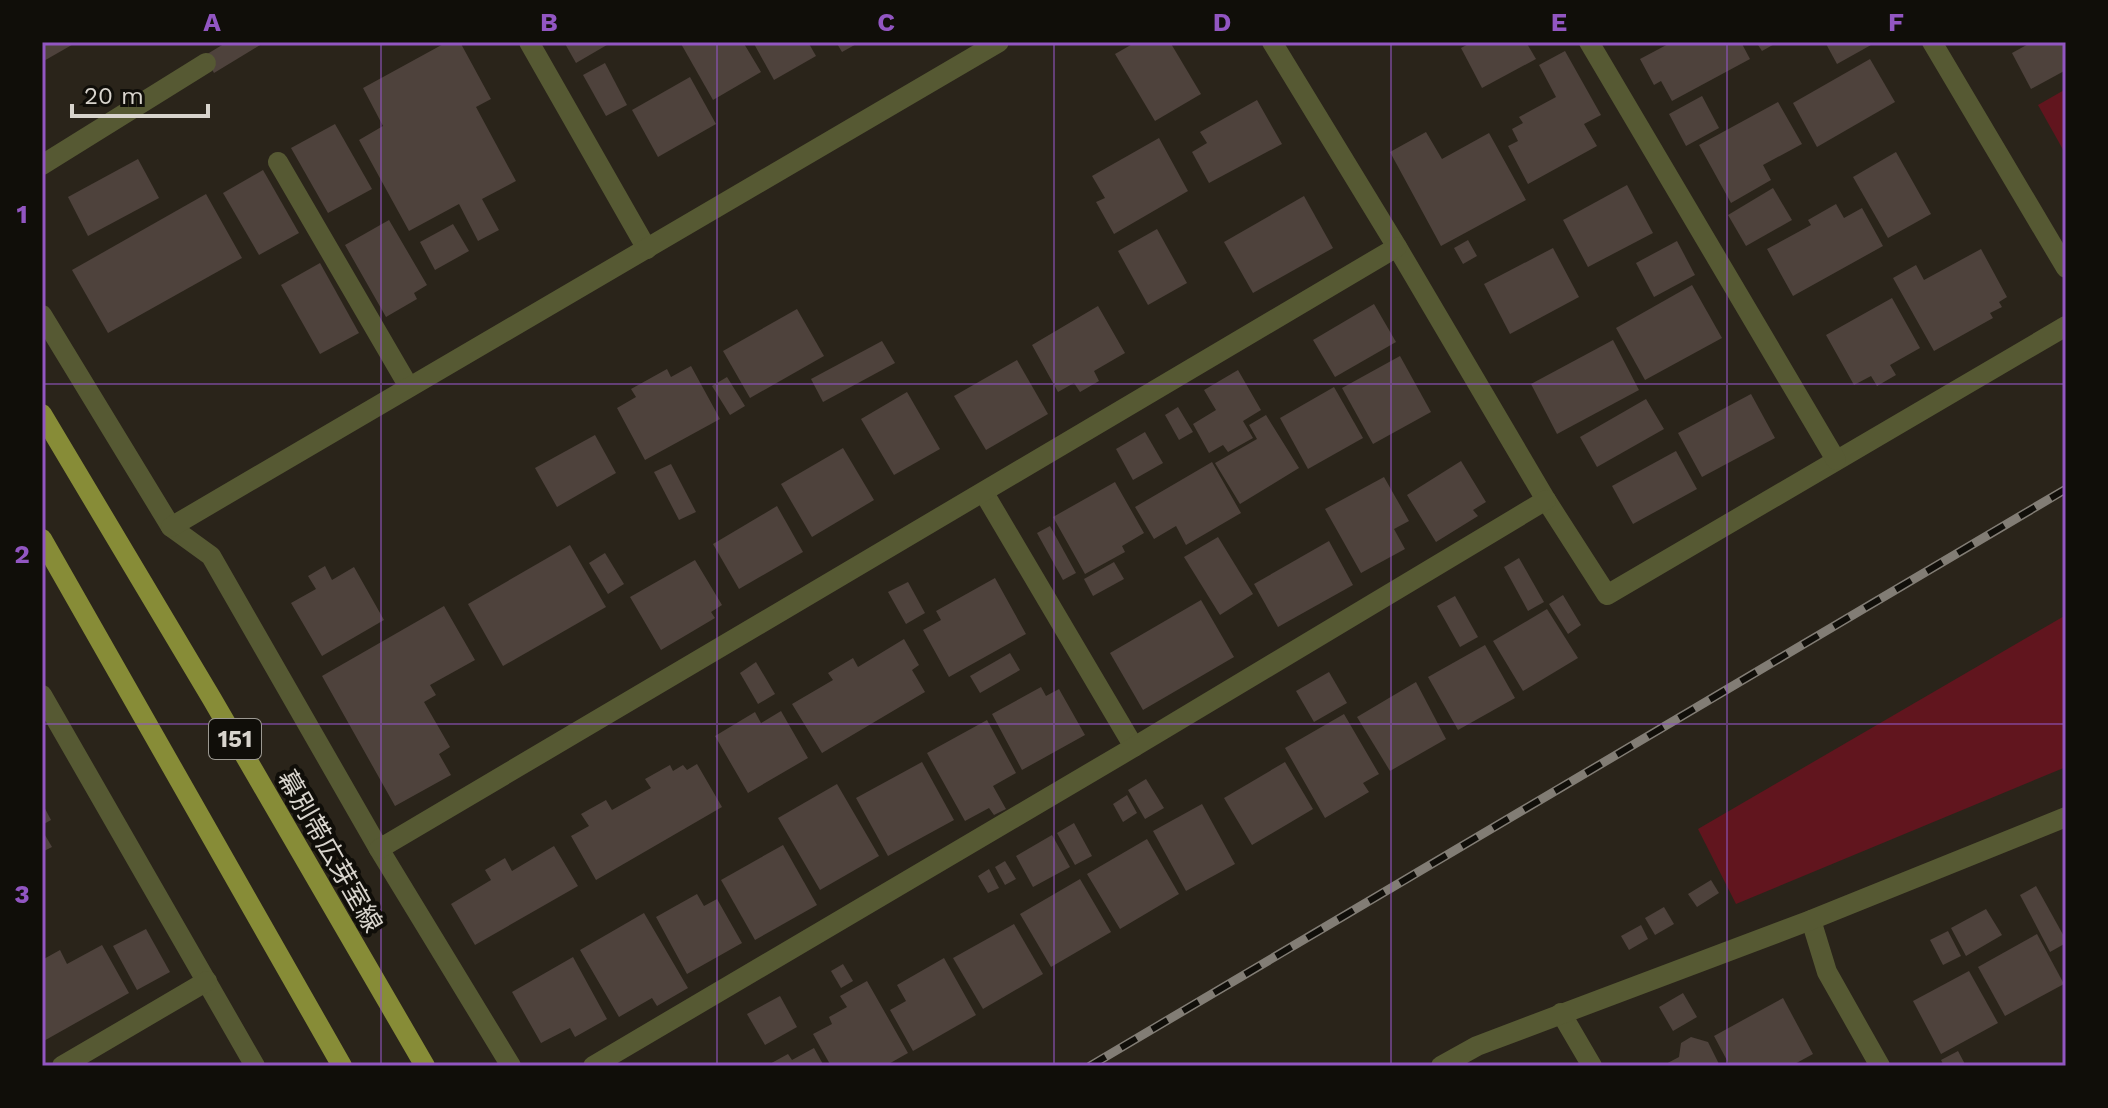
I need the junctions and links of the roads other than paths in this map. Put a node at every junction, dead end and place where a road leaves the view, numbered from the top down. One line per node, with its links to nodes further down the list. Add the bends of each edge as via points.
1 (529, 42): 10 (street)
2 (999, 42): 10 (street)
3 (1272, 42): 9 (street)
4 (1589, 42): 16 (street)
5 (1932, 42): 11 (street)
6 (206, 63): 8 (street)
7 (278, 162): 14 (street)
8 (42, 165)
9 (1397, 247): 17 (street); 18 (street)
10 (647, 249): 14 (street)
11 (2066, 268)
12 (42, 315): 19 (street)
13 (2066, 326): 16 (street)
14 (409, 387): 19 (street)
15 (42, 414): 31 (main road, 幕別帯広芽室線 / 151)
16 (1836, 460): 18 (street, via 1607,595)
17 (984, 493): 22 (street); 24 (street)
18 (1546, 500): 22 (street)
19 (171, 527): 24 (street, via 211,556)
20 (42, 539): 30 (main road, 151)
21 (42, 695): 26 (street)
22 (1134, 747): 33 (street)
23 (2066, 817): 25 (street)
24 (379, 849): 32 (street)
25 (1811, 920): 27 (street); 36 (street, via 1827,972)
26 (207, 981): 28 (street); 29 (street)
27 (1561, 1013): 34 (street); 35 (street)
28 (62, 1066)
29 (255, 1066)
30 (342, 1066)
31 (425, 1066)
32 (511, 1066)
33 (593, 1066)
34 (1441, 1066)
35 (1592, 1066)
36 (1880, 1066)

